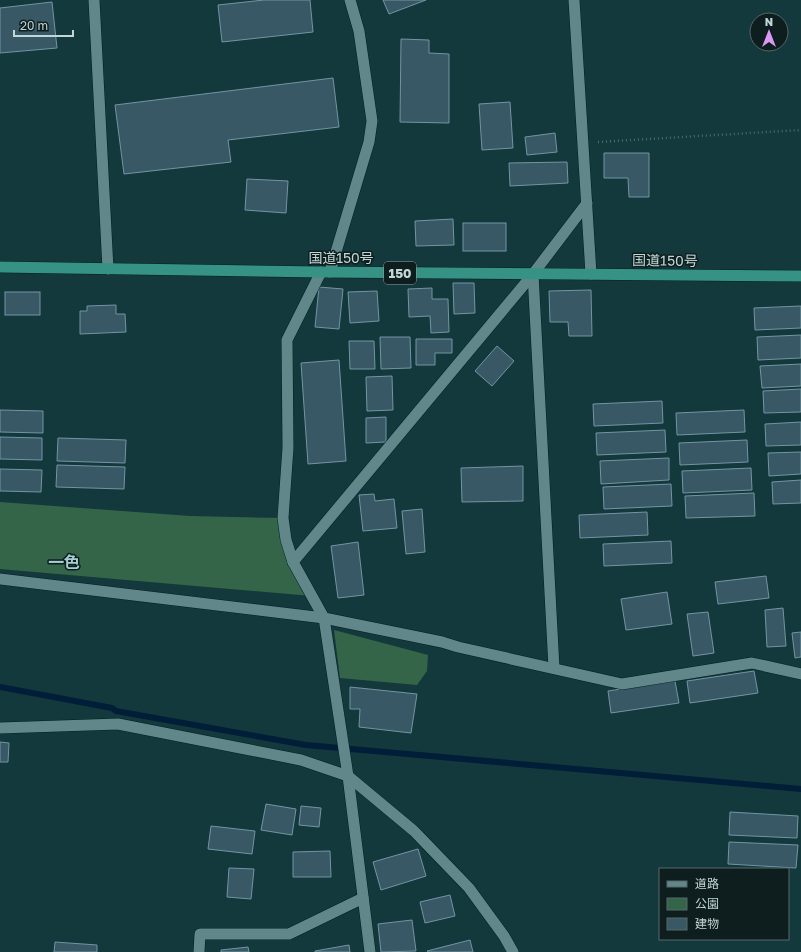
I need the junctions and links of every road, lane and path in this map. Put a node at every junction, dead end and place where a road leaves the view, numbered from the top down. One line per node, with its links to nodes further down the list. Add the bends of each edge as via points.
1 (94, 0): 8 (street)
2 (350, 0): 9 (street, via 359,31 372,121 369,142)
3 (574, 0): 5 (street)
4 (801, 130): 5 (path)
5 (583, 143): 6 (street)
6 (587, 203): 10 (street); 11 (street)
7 (0, 267): 8 (highway, 国道150号 / 150)
8 (108, 269): 9 (highway, 国道150号 / 150)
9 (326, 272): 10 (highway, 国道150号 / 150); 13 (street, via 287,340 288,448 284,518 286,540)
10 (533, 274): 11 (highway, 国道150号 / 150); 13 (street); 16 (street)
11 (592, 274): 12 (highway, 国道150号 / 150)
12 (801, 276)
13 (294, 562): 15 (street)
14 (0, 579): 15 (street)
15 (324, 618): 16 (street); 19 (street)
16 (554, 668): 17 (street, via 622,684 752,663)
17 (801, 674)
18 (0, 728): 19 (street, via 118,724 300,760)
19 (348, 776): 20 (street); 23 (street, via 414,831 469,888)
20 (363, 898): 21 (street, via 289,934 200,934); 22 (street)
21 (199, 952)
22 (370, 952)
23 (513, 952)

